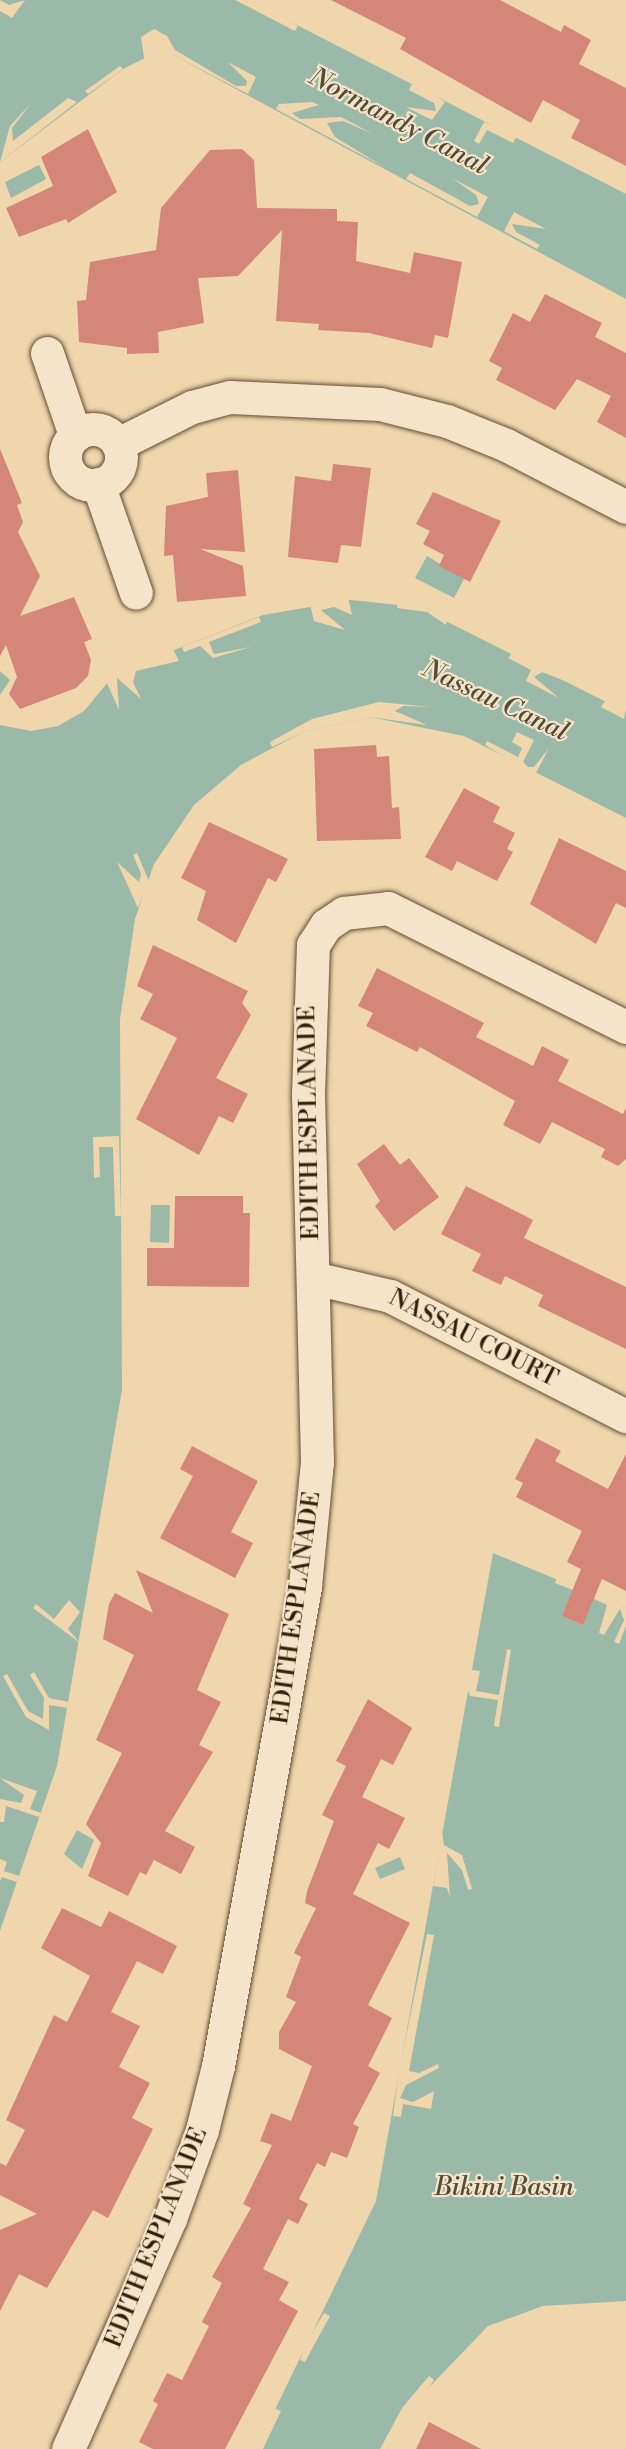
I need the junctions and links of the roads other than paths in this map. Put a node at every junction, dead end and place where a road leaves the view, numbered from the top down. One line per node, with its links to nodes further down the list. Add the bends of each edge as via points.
1 (47, 353): 2 (street)
2 (75, 435): 3 (street, via 94,429); 4 (street, via 65,452 68,471 83,483)
3 (118, 444): 4 (street, via 117,472); 5 (street, via 192,407 230,397 380,404 497,442)
4 (98, 484): 6 (street)
5 (626, 507)
6 (136, 593)
7 (626, 1027): 8 (street, EDITH ESPLANADE, via 413,916 367,907 326,925 314,945 308,978)
8 (314, 1278): 9 (street, NASSAU COURT, via 390,1296); 10 (street, EDITH ESPLANADE, via 317,1462 305,1586 218,2071 151,2227)
9 (626, 1416)
10 (68, 2449)

